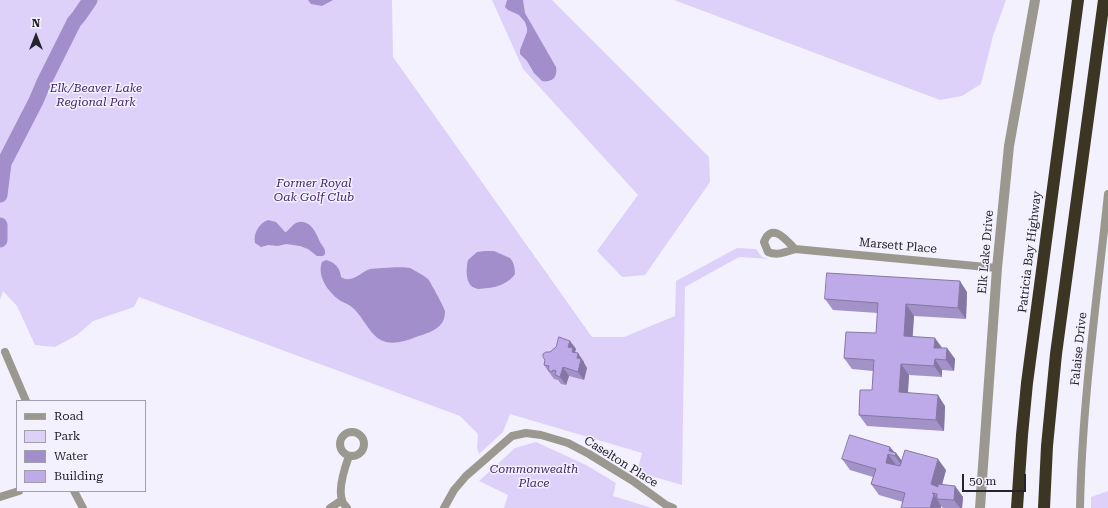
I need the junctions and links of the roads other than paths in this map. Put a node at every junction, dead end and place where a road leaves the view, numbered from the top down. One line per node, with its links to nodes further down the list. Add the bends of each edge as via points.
1 (1035, 0): 6 (street, Elk Lake Drive, via 1009,146)
2 (1078, 0): 21 (highway, Patricia Bay Highway, via 1027,383)
3 (1104, 0): 10 (highway, via 1056,354)
4 (1108, 194): 24 (street, Falaise Drive, via 1084,419)
5 (795, 249): 6 (street, Marsett Place)
6 (997, 268): 20 (street, Elk Lake Drive)
7 (5, 352): 8 (street)
8 (26, 400)
9 (349, 456): 14 (street, via 341,488)
10 (1045, 476): 22 (highway); 23 (highway, via 1052,496)
11 (16, 492): 13 (street)
12 (75, 492): 15 (street)
13 (0, 497)
14 (342, 500): 16 (street); 17 (street)
15 (83, 508)
16 (330, 508)
17 (347, 508)
18 (444, 508): 19 (street, Caselton Place, via 454,490 471,471 512,436 526,433 568,443)
19 (673, 508)
20 (980, 508)
21 (1017, 508)
22 (1044, 508)
23 (1052, 508)
24 (1080, 508)

